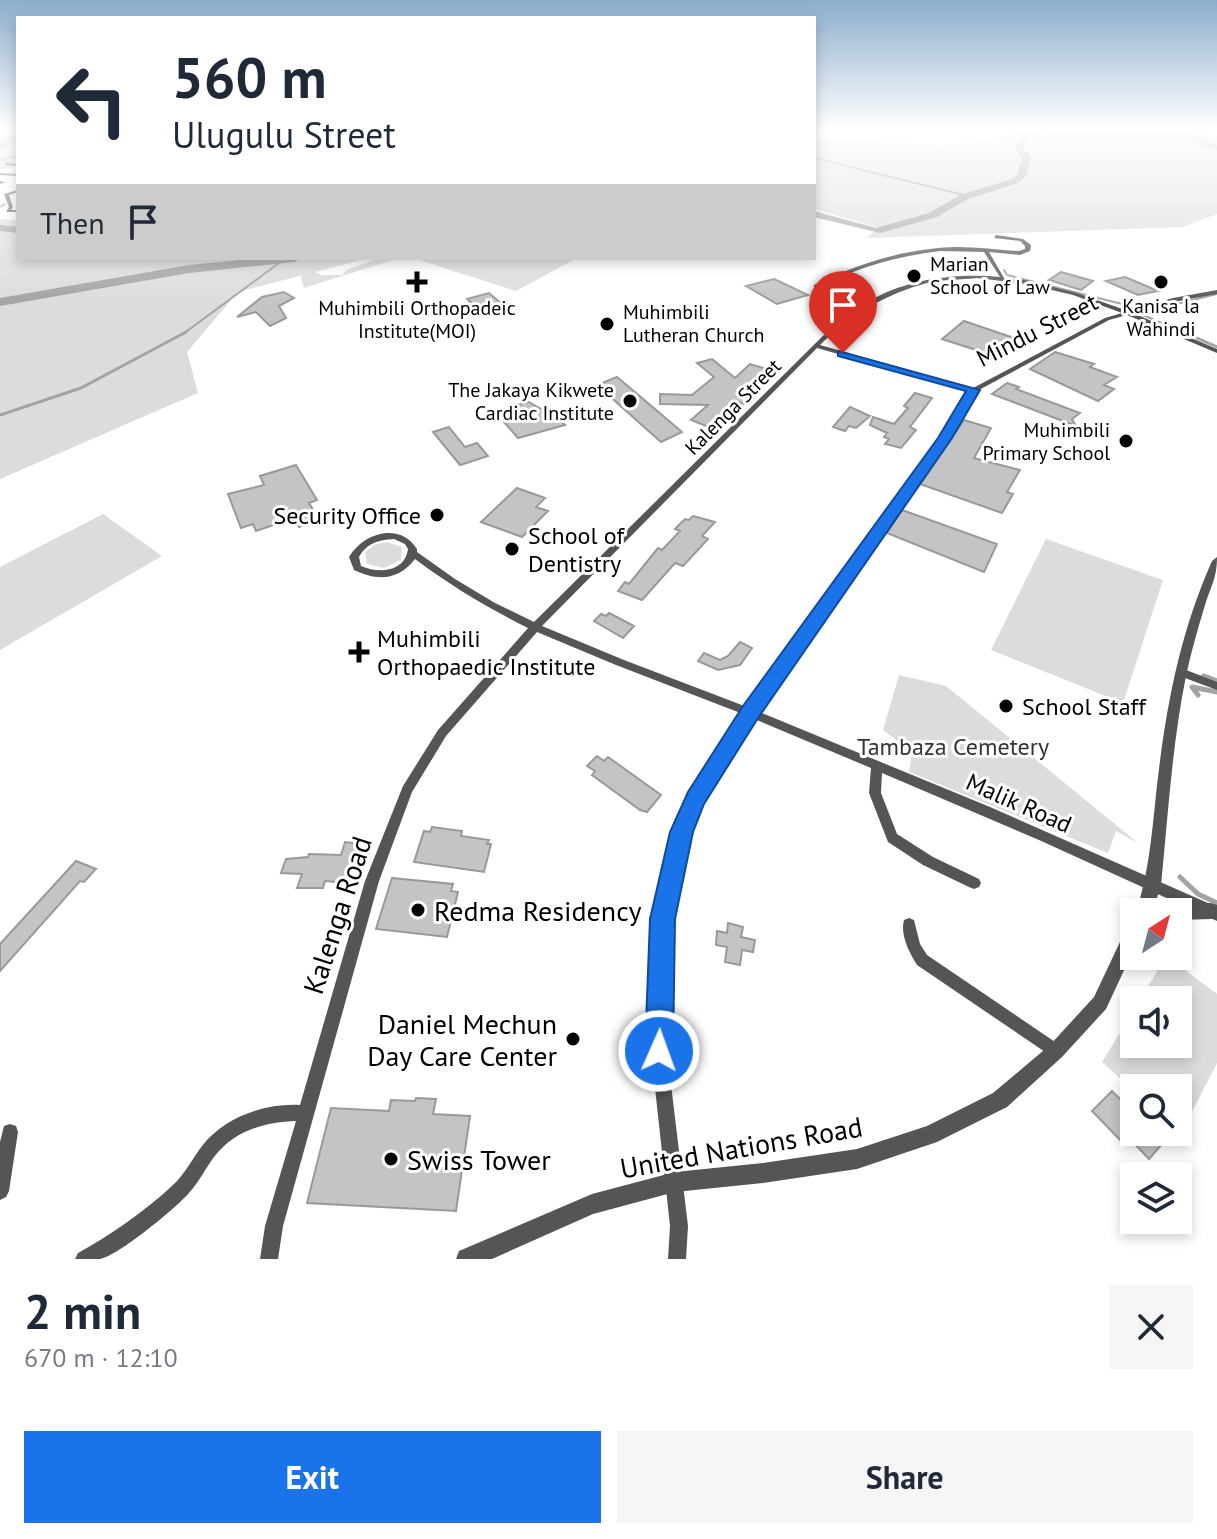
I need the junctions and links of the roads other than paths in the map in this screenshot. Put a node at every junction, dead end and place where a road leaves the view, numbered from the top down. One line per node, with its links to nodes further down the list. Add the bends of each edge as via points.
1 (3, 194): 2 (street, via 11,207 8,211)
2 (16, 211)
3 (996, 237): 4 (street, via 1021,240 1028,250)
4 (986, 251): 5 (street); 7 (street, via 946,250 892,259 853,268 816,286)
5 (1002, 277): 7 (street, Kalenga Street, via 925,283); 8 (street, Kalenga Street, via 1056,287)
6 (1217, 292): 8 (street, Mindu Street)
7 (867, 304): 9 (street, Kalenga Street)
8 (1128, 313): 10 (street, Kalenga Street); 11 (street, Mindu Street, via 1082,330)
9 (816, 346): 11 (street); 16 (street, Kalenga Street)
10 (1217, 351)
11 (974, 390): 19 (street, Mindu Street)
12 (414, 554): 14 (street); 14 (street, via 408,542 386,536 362,545 354,557 357,568 366,573); 15 (street)
13 (1217, 561): 17 (street)
14 (399, 570): 15 (street)
15 (431, 570): 16 (street, Malik Road)
16 (535, 627): 19 (street, Malik Road); 29 (street, Kalenga Road, via 442,733 407,790 372,881)
17 (1181, 672): 18 (street); 22 (street)
18 (1217, 686)
19 (750, 712): 20 (street, Malik Road); 31 (street, Mindu Street, via 681,832 663,919 659,1051)
20 (877, 765): 21 (street, via 875,793 892,838); 22 (street, Malik Road)
21 (974, 883)
22 (1153, 885): 23 (street); 25 (street, Malik Road)
23 (1149, 898)
24 (1192, 912): 25 (street)
25 (1214, 913)
26 (909, 925): 28 (street, via 922,960)
27 (1120, 961): 28 (street, United Nations Road, via 1100,1003)
28 (1056, 1051): 31 (street, United Nations Road, via 1000,1100 930,1135 857,1159)
29 (306, 1113): 33 (street, via 279,1112 225,1134 183,1187); 34 (street, Kalenga Road)
30 (10, 1132): 32 (street)
31 (675, 1182): 35 (street, United Nations Road, via 592,1204); 36 (street, Mindu Street)
32 (0, 1191)
33 (84, 1259)
34 (269, 1259)
35 (467, 1259)
36 (677, 1259)

